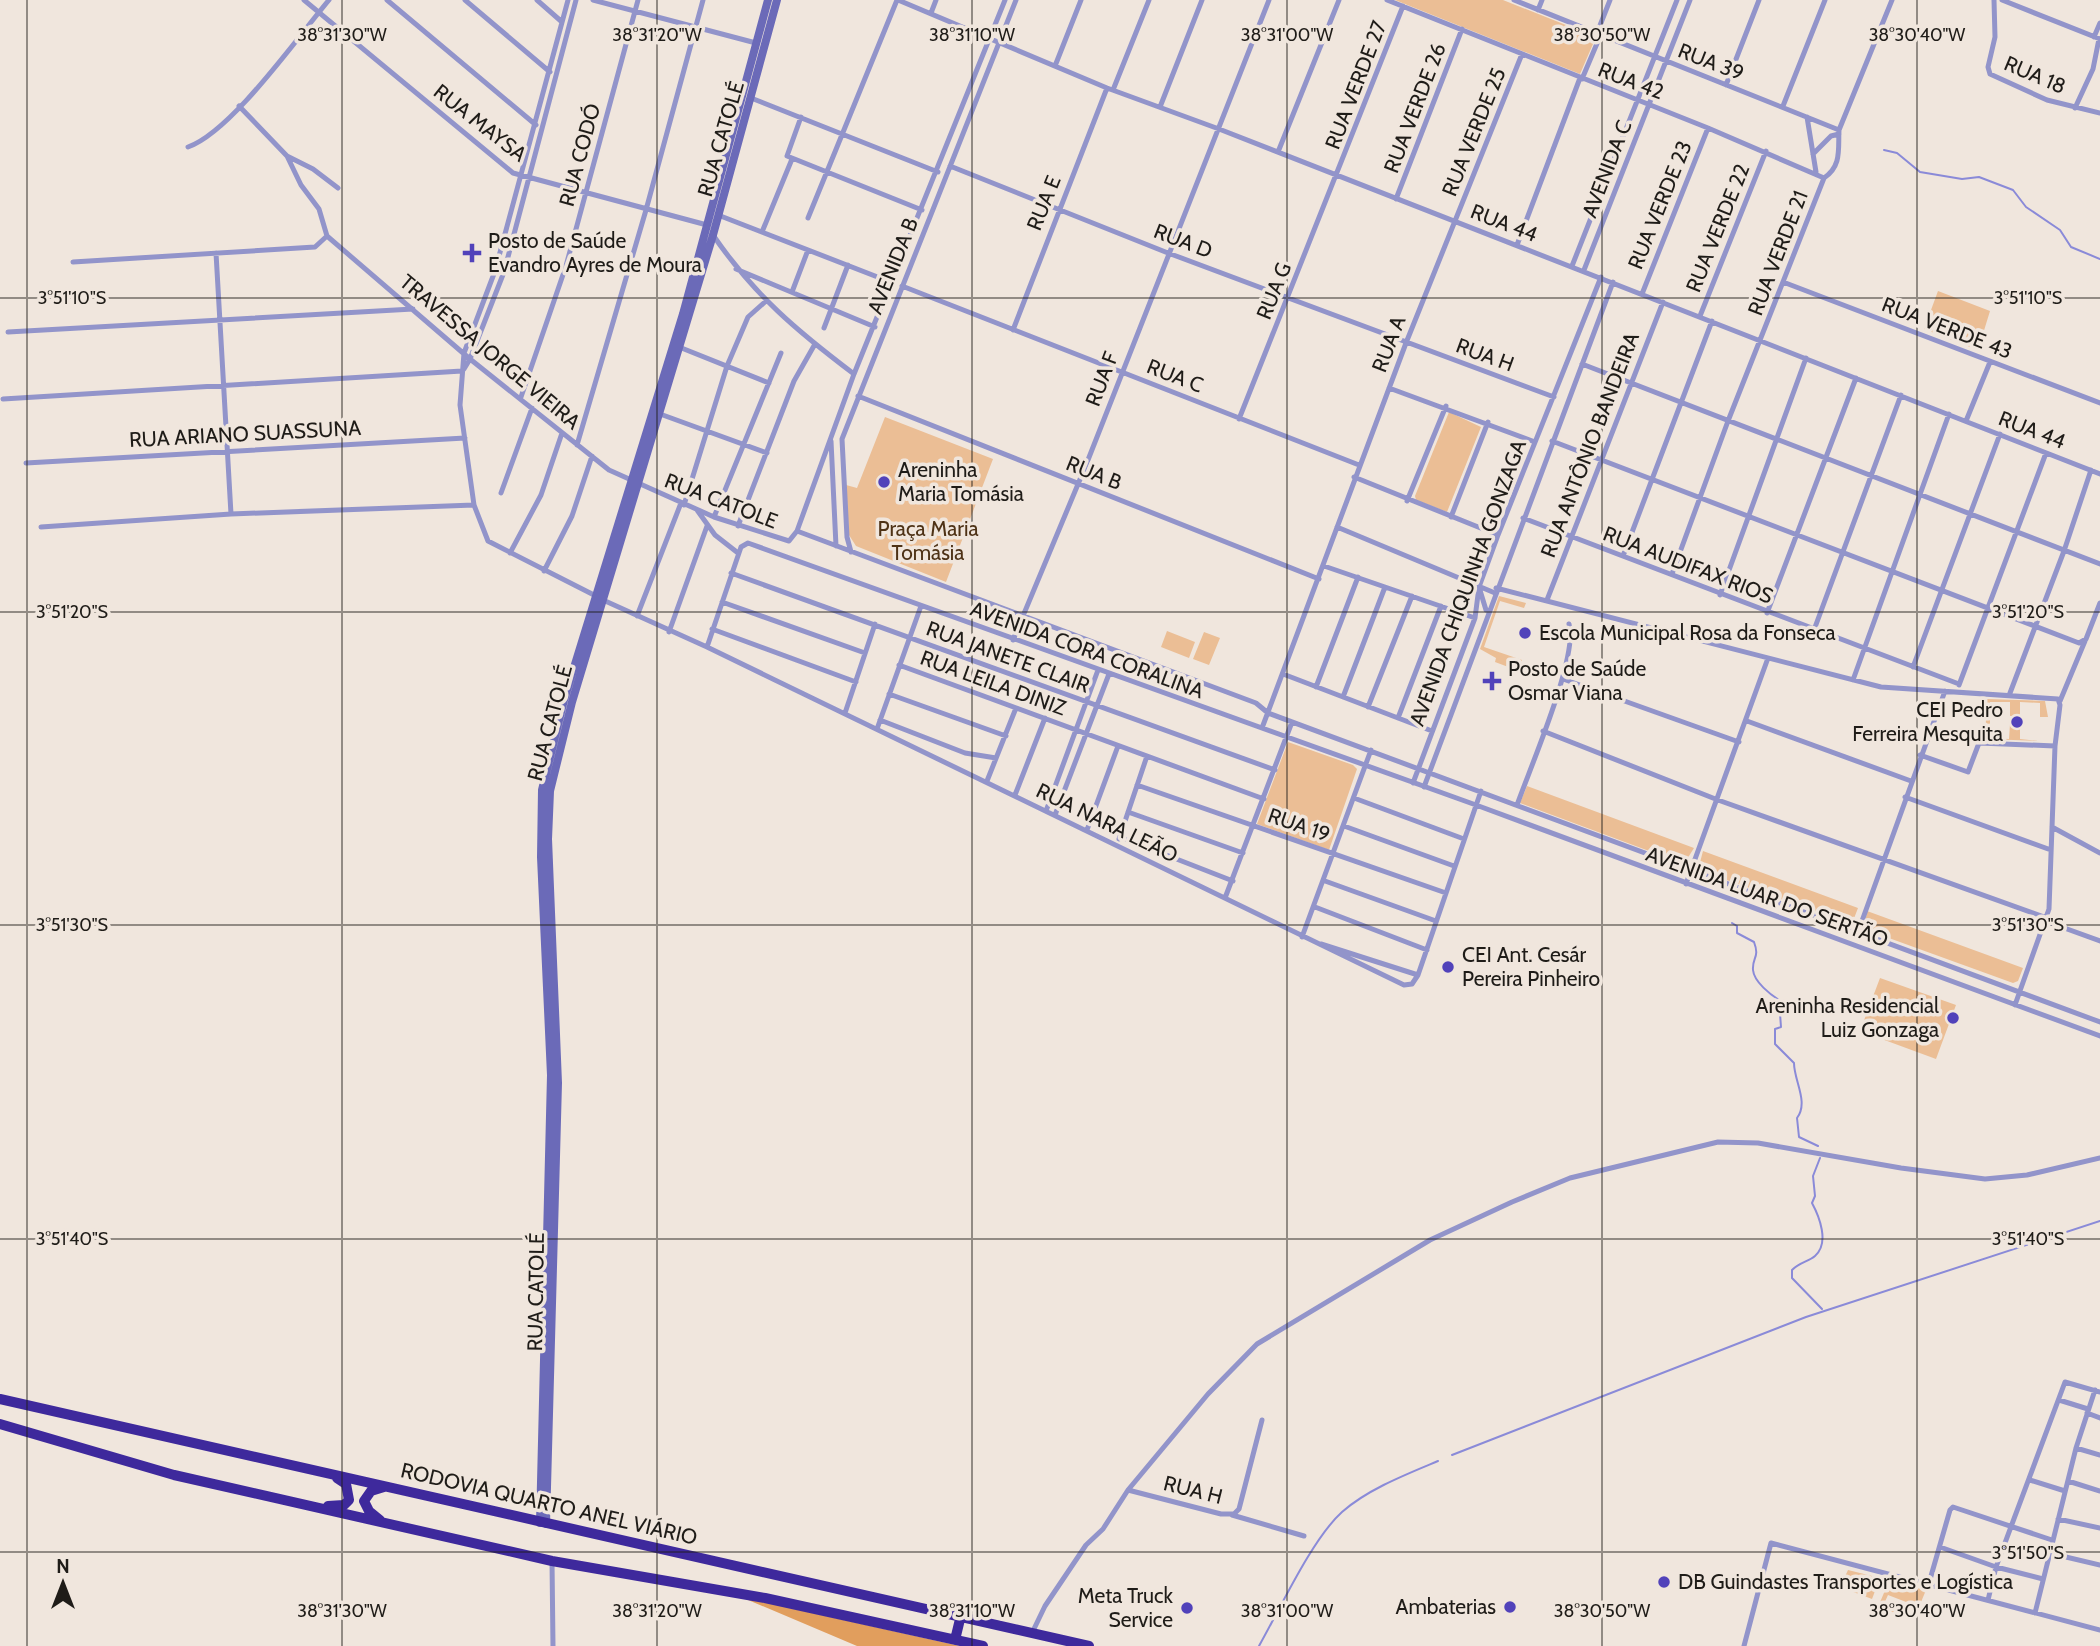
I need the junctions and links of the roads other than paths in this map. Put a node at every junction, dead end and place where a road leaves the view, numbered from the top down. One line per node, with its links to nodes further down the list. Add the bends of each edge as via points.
1 (304, 0): 36 (street, RUA MAYSA)
2 (329, 0): 36 (street)
3 (387, 0): 66 (street)
4 (466, 0): 51 (street)
5 (537, 0): 38 (street)
6 (568, 0): 38 (street)
7 (576, 0): 52 (street)
8 (593, 0): 35 (street)
9 (638, 0): 35 (street, RUA CODÓ)
10 (702, 0): 40 (street)
11 (768, 0): 45 (street, RUA CATOLÉ)
12 (777, 0): 56 (street, RUA CATOLÉ)
13 (897, 0): 37 (street, RUA 44); 71 (street)
14 (936, 0): 37 (street)
15 (1005, 0): 44 (street, AVENIDA B)
16 (1016, 0): 46 (street, AVENIDA B)
17 (1081, 0): 50 (street)
18 (1149, 0): 55 (street, RUA E)
19 (1202, 0): 60 (street)
20 (1269, 0): 69 (street, RUA F)
21 (1339, 0): 75 (street)
22 (1387, 0): 33 (street, RUA 42)
23 (1514, 0): 34 (street, RUA 39)
24 (1542, 0): 34 (street)
25 (1610, 0): 42 (street)
26 (1677, 0): 48 (street, AVENIDA C)
27 (1690, 0): 49 (street, AVENIDA C)
28 (1759, 0): 54 (street)
29 (1825, 0): 61 (street)
30 (1892, 0): 70 (street)
31 (1994, 0): 62 (street, RUA 18, via 1990,74 2047,100)
32 (2002, 0): 43 (street)
33 (1403, 6): 41 (street, RUA 42); 84 (street, RUA VERDE 27)
34 (1538, 10): 42 (street, RUA 39)
35 (635, 11): 40 (street); 88 (street, RUA CODÓ)
36 (318, 13): 59 (street); 83 (street, RUA MAYSA, via 506,168)
37 (931, 13): 44 (street, RUA 44)
38 (562, 22): 51 (street)
39 (2100, 23): 43 (street)
40 (695, 28): 45 (street); 92 (street)
41 (1462, 30): 47 (street, RUA 42); 89 (street, RUA VERDE 26)
42 (1599, 34): 48 (street, RUA 39); 53 (street)
43 (2098, 38): 62 (street, via 2096,60)
44 (990, 39): 46 (street, RUA 44); 81 (street, AVENIDA B)
45 (756, 43): 72 (street, RUA CATOLÉ)
46 (999, 44): 50 (street, RUA 44); 79 (street, AVENIDA B)
47 (1522, 54): 53 (street, RUA 42); 97 (street, RUA VERDE 25)
48 (1655, 56): 49 (street, RUA 39); 57 (street, AVENIDA C)
49 (1666, 61): 54 (street, RUA 39); 58 (street, AVENIDA C)
50 (1055, 66): 55 (street, RUA 44)
51 (548, 71): 52 (street); 66 (street)
52 (555, 76): 68 (street)
53 (1581, 79): 57 (street, RUA 42); 102 (street)
54 (1726, 85): 61 (street, RUA 39)
55 (1110, 89): 60 (street, RUA 44); 90 (street, RUA E)
56 (751, 98): 64 (street); 72 (street, RUA CATOLÉ)
57 (1638, 100): 58 (street, RUA 42); 108 (street, AVENIDA C)
58 (1649, 104): 67 (street, RUA 42); 110 (street, AVENIDA C)
59 (239, 106): 73 (street, via 210,135); 77 (street)
60 (1160, 107): 69 (street, RUA 44)
61 (1783, 107): 65 (street, RUA 39)
62 (2075, 107): 63 (street, RUA 18)
63 (2100, 113)
64 (800, 117): 71 (street); 78 (street, via 786,155)
65 (1807, 117): 70 (street, RUA 39); 76 (street)
66 (533, 123): 68 (street); 83 (street)
67 (1708, 128): 74 (street, RUA 42); 117 (street, RUA VERDE 23)
68 (541, 129): 85 (street)
69 (1219, 129): 75 (street, RUA 44); 105 (street, RUA F)
70 (1839, 132): 76 (street); 86 (street, RUA VERDE 21, via 1837,162)
71 (841, 134): 80 (street); 81 (street)
72 (735, 138): 93 (street, RUA CATOLÉ); 98 (street, RUA CATOLÉ)
73 (188, 148)
74 (1766, 151): 82 (street, RUA 42); 123 (street, RUA VERDE 22)
75 (1278, 152): 84 (street, RUA 44)
76 (1813, 154): 82 (street)
77 (287, 156): 87 (street); 101 (street, via 319,209)
78 (792, 159): 80 (street); 99 (street)
79 (950, 166): 90 (street, RUA D); 115 (street, AVENIDA B)
80 (826, 172): 91 (street); 96 (street)
81 (938, 172): 91 (street, AVENIDA B)
82 (1816, 172): 86 (street, RUA 42)
83 (521, 175): 85 (street, RUA MAYSA); 94 (street)
84 (1338, 175): 89 (street, RUA 44); 118 (street, RUA G)
85 (528, 177): 88 (street, RUA MAYSA); 95 (street)
86 (1824, 178): 113 (street, RUA VERDE 21)
87 (338, 188)
88 (586, 192): 92 (street, RUA MAYSA); 151 (street, RUA CODÓ)
89 (1396, 199): 97 (street, RUA 44)
90 (1058, 209): 105 (street, RUA D); 128 (street, RUA E)
91 (922, 210): 114 (street, AVENIDA B)
92 (646, 211): 98 (street, RUA MAYSA); 173 (street)
93 (718, 215): 99 (street); 100 (street, RUA CATOLÉ)
94 (510, 216): 95 (street); 134 (street)
95 (518, 218): 137 (street, via 504,272)
96 (808, 218)
97 (1456, 222): 102 (street, RUA 44); 131 (street, RUA A)
98 (708, 225): 187 (street, RUA CATOLÉ)
99 (762, 232): 103 (street)
100 (713, 235): 109 (street); 133 (street, RUA CATOLÉ)
101 (327, 236): 104 (street, via 315,247); 121 (street, TRAVESSA JORGE VIEIRA)
102 (1517, 246): 108 (street, RUA 44)
103 (808, 250): 107 (street); 116 (street)
104 (216, 253): 106 (street); 124 (street)
105 (1168, 253): 118 (street, RUA D); 142 (street, RUA F)
106 (73, 262)
107 (848, 265): 114 (street); 122 (street)
108 (1572, 266): 110 (street, RUA 44)
109 (736, 269): 116 (street); 119 (street)
110 (1584, 270): 111 (street, RUA 44)
111 (1601, 277): 112 (street, RUA 44); 152 (street, AVENIDA CHIQUINHA GONZAGA)
112 (1613, 282): 117 (street, RUA 44); 139 (street, AVENIDA CHIQUINHA GONZAGA)
113 (1783, 282): 130 (street, RUA VERDE 21); 138 (street, RUA VERDE 43)
114 (893, 283): 126 (street, AVENIDA B)
115 (902, 286): 128 (street, RUA C); 150 (street, AVENIDA B)
116 (792, 292): 122 (street)
117 (1642, 294): 120 (street, RUA 44)
118 (1288, 298): 131 (street, RUA D); 160 (street, RUA G)
119 (766, 300): 132 (street); 140 (street, via 748,317)
120 (1662, 302): 123 (street, RUA 44); 146 (street, RUA ANTÔNIO BANDEIRA)
121 (413, 309): 124 (street); 134 (street, TRAVESSA JORGE VIEIRA)
122 (831, 309): 126 (street); 127 (street)
123 (1700, 316): 125 (street, RUA 44)
124 (220, 320): 129 (street); 147 (street)
125 (1712, 321): 130 (street, RUA 44); 154 (street)
126 (875, 327): 143 (street, AVENIDA B)
127 (824, 328)
128 (1013, 330): 142 (street, RUA C)
129 (8, 332)
130 (1761, 340): 136 (street, RUA 44); 161 (street, RUA VERDE 21)
131 (1406, 343): 148 (street, RUA A); 152 (street, RUA H)
132 (815, 344): 143 (street); 175 (street, via 794,381)
133 (679, 347): 140 (street); 158 (street, RUA CATOLÉ)
134 (464, 353): 137 (street, TRAVESSA JORGE VIEIRA); 141 (street)
135 (782, 353): 145 (street)
136 (1806, 358): 144 (street, RUA 44); 169 (street)
137 (470, 359): 141 (street); 151 (street, TRAVESSA JORGE VIEIRA)
138 (1990, 362): 155 (street, RUA VERDE 43); 162 (street)
139 (1582, 365): 146 (street); 170 (street, AVENIDA CHIQUINHA GONZAGA)
140 (727, 366): 145 (street); 164 (street)
141 (462, 371): 147 (street); 167 (street, via 460,405)
142 (1122, 372): 160 (street, RUA C); 188 (street, RUA F)
143 (854, 374): 168 (street, AVENIDA B)
144 (1856, 378): 149 (street, RUA 44); 178 (street)
145 (769, 383): 172 (street)
146 (1632, 384): 154 (street); 179 (street, RUA ANTÔNIO BANDEIRA)
147 (224, 386): 153 (street); 174 (street)
148 (1390, 388): 156 (street); 181 (street, RUA A)
149 (1901, 395): 159 (street, RUA 44); 185 (street)
150 (858, 396): 188 (street, RUA B); 214 (street, AVENIDA B, via 841,449)
151 (521, 397): 157 (street, TRAVESSA JORGE VIEIRA)
152 (1554, 397): 171 (street, AVENIDA CHIQUINHA GONZAGA)
153 (3, 399)
154 (1680, 402): 161 (street); 186 (street)
155 (2100, 403)
156 (1446, 406): 163 (street); 192 (street)
157 (532, 408): 165 (street, TRAVESSA JORGE VIEIRA); 189 (street)
158 (660, 414): 164 (street); 187 (street, RUA CATOLÉ)
159 (1949, 414): 162 (street, RUA 44); 190 (street)
160 (1239, 419): 181 (street, RUA C)
161 (1728, 421): 169 (street); 191 (street, RUA VERDE 21)
162 (1966, 421): 166 (street, RUA 44)
163 (1488, 422): 171 (street); 199 (street)
164 (706, 429): 172 (street); 193 (street)
165 (562, 433): 173 (street, TRAVESSA JORGE VIEIRA); 216 (street, via 541,495)
166 (2000, 434): 176 (street, RUA 44); 197 (street)
167 (465, 438): 174 (street, RUA ARIANO SUASSUNA); 194 (street)
168 (831, 438): 206 (street, AVENIDA B); 212 (street, AVENIDA B)
169 (1778, 440): 178 (street); 200 (street)
170 (1552, 441): 179 (street); 201 (street, AVENIDA CHIQUINHA GONZAGA)
171 (1535, 442): 208 (street, AVENIDA CHIQUINHA GONZAGA)
172 (745, 443): 175 (street); 198 (street)
173 (577, 445): 177 (street, TRAVESSA JORGE VIEIRA)
174 (228, 451): 180 (street, RUA ARIANO SUASSUNA); 196 (street)
175 (767, 453): 203 (street)
176 (2046, 453): 182 (street, RUA 44); 207 (street)
177 (592, 456): 187 (street, TRAVESSA JORGE VIEIRA); 221 (street, via 572,516)
178 (1825, 458): 185 (street); 209 (street)
179 (1601, 460): 186 (street); 210 (street, RUA ANTÔNIO BANDEIRA)
180 (26, 463)
181 (1359, 466): 184 (street, RUA A)
182 (2091, 470): 183 (street, RUA 44); 215 (street)
183 (2100, 474)
184 (1354, 477): 192 (street); 205 (street, RUA A)
185 (1873, 477): 190 (street); 217 (street)
186 (1651, 479): 191 (street); 218 (street)
187 (635, 483): 193 (street, RUA CATOLE); 233 (street, RUA CATOLÉ)
188 (1078, 483): 226 (street, RUA B); 243 (street, RUA F)
189 (501, 494)
190 (1920, 495): 197 (street); 222 (street)
191 (1700, 498): 200 (street); 224 (street, RUA VERDE 21)
192 (1407, 501): 199 (street)
193 (682, 504): 195 (street, RUA CATOLE); 241 (street)
194 (474, 505): 196 (street); 216 (street, RUA NARA LEÃO, via 488,541)
195 (697, 510): 198 (street, RUA CATOLE); 202 (street)
196 (231, 514): 204 (street)
197 (1970, 514): 207 (street); 230 (street)
198 (714, 517): 203 (street, RUA CATOLE)
199 (1451, 517): 208 (street)
200 (1750, 517): 209 (street); 231 (street)
201 (1523, 518): 210 (street, RUA AUDIFAX RIOS); 229 (street, AVENIDA CHIQUINHA GONZAGA)
202 (707, 526): 213 (street); 250 (street)
203 (738, 526): 211 (street, RUA CATOLE, via 784,542)
204 (41, 527)
205 (1337, 527): 220 (street, RUA A); 227 (street)
206 (797, 531): 211 (street, AVENIDA B); 212 (street, AVENIDA CORA CORALINA)
207 (2018, 533): 215 (street); 239 (street)
208 (1498, 535): 227 (street, AVENIDA CHIQUINHA GONZAGA)
209 (1796, 535): 217 (street); 240 (street)
210 (1572, 537): 218 (street, RUA AUDIFAX RIOS); 234 (street, RUA ANTÔNIO BANDEIRA)
211 (793, 539)
212 (836, 546): 214 (street, AVENIDA CORA CORALINA)
213 (739, 550): 223 (street); 237 (street, AVENIDA CORA CORALINA, via 748,543)
214 (851, 551): 243 (street, AVENIDA CORA CORALINA)
215 (2064, 551): 219 (street); 247 (street)
216 (510, 553): 221 (street, RUA NARA LEÃO)
217 (1844, 553): 222 (street); 249 (street)
218 (1623, 556): 224 (street, RUA AUDIFAX RIOS)
219 (2100, 564)
220 (1324, 565): 225 (street); 226 (street, RUA A)
221 (544, 571): 233 (street, RUA NARA LEÃO)
222 (1892, 572): 230 (street); 255 (street)
223 (731, 573): 235 (street); 245 (street, RUA JANETE CLAIR)
224 (1672, 574): 231 (street, RUA AUDIFAX RIOS)
225 (1358, 578): 228 (street); 267 (street)
226 (1319, 579): 262 (street, RUA A)
227 (1479, 586): 229 (street); 242 (street); 244 (street, AVENIDA CHIQUINHA GONZAGA)
228 (1385, 587): 232 (street); 272 (street)
229 (1496, 590): 234 (street); 242 (street, AVENIDA CHIQUINHA GONZAGA)
230 (1942, 591): 239 (street); 259 (street)
231 (1720, 594): 240 (street, RUA AUDIFAX RIOS)
232 (1412, 596): 238 (street); 276 (street)
233 (600, 598): 241 (street, RUA NARA LEÃO); 373 (street, RUA CATOLÉ, via 552,780 545,857 558,1083)
234 (1548, 600): 257 (street)
235 (722, 602): 248 (street); 256 (street)
236 (2100, 603): 253 (street)
237 (921, 606): 251 (street); 252 (street, AVENIDA CORA CORALINA)
238 (1441, 606): 244 (street); 281 (street)
239 (1989, 609): 247 (street); 266 (street)
240 (1767, 613): 249 (street, RUA AUDIFAX RIOS)
241 (637, 616): 250 (street, RUA NARA LEÃO)
242 (1486, 617): 303 (street, AVENIDA CHIQUINHA GONZAGA)
243 (1024, 618): 252 (street, RUA F); 279 (street, AVENIDA CORA CORALINA, via 1256,703)
244 (1475, 618): 288 (street, AVENIDA CHIQUINHA GONZAGA)
245 (875, 624): 251 (street, RUA JANETE CLAIR); 256 (street)
246 (1569, 624): 263 (street, via 1573,638)
247 (2035, 627): 253 (street, via 2079,643); 270 (street)
248 (712, 629): 254 (street); 265 (street)
249 (1814, 630): 255 (street, RUA AUDIFAX RIOS)
250 (669, 632): 254 (street, RUA NARA LEÃO)
251 (909, 637): 258 (street); 274 (street, RUA JANETE CLAIR)
252 (1013, 640): 260 (street, AVENIDA CORA CORALINA)
253 (2085, 641): 273 (street)
254 (708, 647): 278 (street, RUA NARA LEÃO)
255 (1863, 648): 259 (street, RUA AUDIFAX RIOS); 264 (street)
256 (865, 653): 265 (street)
257 (1768, 658): 264 (street); 283 (street)
258 (899, 665): 271 (street); 277 (street, RUA LEILA DINIZ)
259 (1913, 667): 266 (street, RUA AUDIFAX RIOS)
260 (1098, 670): 261 (street, AVENIDA CORA CORALINA); 274 (street)
261 (1109, 674): 275 (street); 285 (street, AVENIDA CORA CORALINA)
262 (1283, 674): 267 (street); 279 (street, RUA A)
263 (1563, 679): 289 (street); 293 (street)
264 (1853, 680): 268 (street, via 1896,689)
265 (856, 682): 278 (street)
266 (1959, 684): 269 (street)
267 (1316, 687): 272 (street)
268 (1945, 691): 269 (street); 297 (street)
269 (1956, 691): 270 (street)
270 (2010, 693): 273 (street, via 2052,696)
271 (889, 694): 282 (street); 291 (street)
272 (1343, 697): 276 (street)
273 (2060, 701): 295 (street)
274 (1086, 702): 275 (street, RUA JANETE CLAIR); 287 (street)
275 (1097, 706): 290 (street); 302 (street, RUA JANETE CLAIR)
276 (1368, 707): 281 (street)
277 (1016, 708): 280 (street, RUA LEILA DINIZ); 291 (street)
278 (845, 713): 286 (street, RUA NARA LEÃO)
279 (1268, 713): 284 (street, AVENIDA CORA CORALINA); 285 (street, RUA A)
280 (1045, 718): 287 (street, RUA LEILA DINIZ); 310 (street)
281 (1398, 718): 288 (street)
282 (880, 720): 286 (street); 299 (street, via 965,753)
283 (1747, 721): 293 (street); 305 (street)
284 (1292, 722): 292 (street); 296 (street, AVENIDA CORA CORALINA)
285 (1262, 728): 292 (street, AVENIDA CORA CORALINA)
286 (877, 729): 304 (street, RUA NARA LEÃO)
287 (1076, 729): 290 (street, RUA LEILA DINIZ); 317 (street)
288 (1432, 731): 301 (street, AVENIDA CHIQUINHA GONZAGA)
289 (1543, 731): 314 (street); 316 (street)
290 (1086, 734): 294 (street, RUA LEILA DINIZ); 319 (street)
291 (1006, 736): 299 (street)
292 (1286, 736): 300 (street, AVENIDA CORA CORALINA); 302 (street)
293 (1739, 742): 314 (street)
294 (1118, 746): 298 (street, RUA LEILA DINIZ); 323 (street)
295 (2055, 746): 297 (street, via 1979,743 1968,772); 322 (street)
296 (1371, 750): 300 (street); 301 (street, AVENIDA CORA CORALINA)
297 (1920, 755): 305 (street)
298 (1147, 756): 307 (street); 313 (street, RUA LEILA DINIZ)
299 (996, 758): 304 (street)
300 (1365, 766): 306 (street, AVENIDA CORA CORALINA); 312 (street)
301 (1418, 767): 303 (street, AVENIDA CORA CORALINA); 306 (street, AVENIDA CHIQUINHA GONZAGA)
302 (1275, 770): 313 (street)
303 (1430, 772): 308 (street, AVENIDA CHIQUINHA GONZAGA); 309 (street, AVENIDA LUAR DO SERTÃO)
304 (987, 781): 310 (street, RUA NARA LEÃO)
305 (1910, 781): 311 (street)
306 (1413, 783): 308 (street, AVENIDA CORA CORALINA)
307 (1137, 785): 318 (street); 320 (street, RUA 19)
308 (1424, 787): 315 (street, AVENIDA LUAR DO SERTÃO)
309 (1481, 791): 315 (street); 316 (street, AVENIDA LUAR DO SERTÃO)
310 (1015, 795): 317 (street, RUA NARA LEÃO)
311 (1905, 797): 327 (street); 331 (street)
312 (1354, 798): 321 (street); 325 (street)
313 (1264, 799): 320 (street)
314 (1718, 800): 331 (street); 333 (street)
315 (1476, 805): 325 (street); 336 (street, AVENIDA LUAR DO SERTÃO)
316 (1517, 805): 333 (street, AVENIDA LUAR DO SERTÃO)
317 (1046, 811): 319 (street, RUA NARA LEÃO)
318 (1128, 812): 324 (street); 328 (street)
319 (1055, 815): 323 (street, RUA NARA LEÃO)
320 (1253, 825): 328 (street); 330 (street, RUA 19)
321 (1344, 826): 330 (street); 332 (street)
322 (2052, 827): 327 (street); 329 (street)
323 (1087, 830): 326 (street, RUA NARA LEÃO)
324 (1120, 837): 326 (street); 334 (street, RUA NARA LEÃO)
325 (1464, 839): 332 (street)
326 (1117, 845): 338 (street, RUA NARA LEÃO)
327 (2051, 850): 341 (street)
328 (1243, 853): 334 (street)
329 (2100, 853)
330 (1335, 854): 335 (street); 337 (street, RUA 19)
331 (1883, 860): 341 (street); 342 (street)
332 (1454, 866): 337 (street)
333 (1691, 871): 336 (street); 342 (street, AVENIDA LUAR DO SERTÃO)
334 (1233, 881): 338 (street)
335 (1325, 881): 339 (street); 340 (street)
336 (1686, 884): 349 (street, AVENIDA LUAR DO SERTÃO)
337 (1446, 893): 340 (street)
338 (1225, 898): 343 (street, RUA NARA LEÃO)
339 (1315, 907): 343 (street); 346 (street)
340 (1436, 920): 346 (street)
341 (2046, 920): 344 (street); 348 (street)
342 (1858, 932): 348 (street, AVENIDA LUAR DO SERTÃO)
343 (1302, 937): 345 (street, RUA NARA LEÃO)
344 (2100, 941)
345 (1314, 943): 347 (street, RUA NARA LEÃO); 347 (street, RUA NARA LEÃO, via 1391,981 1412,984)
346 (1427, 950): 347 (street)
347 (1418, 975)
348 (2020, 991): 349 (street); 350 (street, AVENIDA LUAR DO SERTÃO)
349 (2015, 1005): 351 (street, AVENIDA LUAR DO SERTÃO)
350 (2100, 1022)
351 (2100, 1036)
352 (2100, 1158): 366 (street, via 2027,1175 1985,1179 1758,1143 1718,1142 1570,1178 1430,1240 1273,1333 1208,1394)
353 (2097, 1391): 355 (street, via 2065,1382); 356 (street)
354 (0, 1399): 362 (highway, RODOVIA QUARTO ANEL VIÁRIO)
355 (2059, 1400): 356 (street); 363 (street)
356 (2088, 1411): 357 (street); 360 (street)
357 (2100, 1418)
358 (1262, 1420): 370 (street, RUA H, via 1239,1509)
359 (0, 1424): 369 (highway, via 174,1475)
360 (2076, 1448): 361 (street); 364 (street)
361 (2100, 1455)
362 (334, 1475): 365 (highway, RODOVIA QUARTO ANEL VIÁRIO); 369 (highway, via 347,1487 350,1496 346,1504)
363 (2031, 1480): 367 (street); 374 (street)
364 (2068, 1481): 367 (street); 368 (street)
365 (384, 1487): 372 (highway, via 372,1491 364,1503); 373 (highway, RODOVIA QUARTO ANEL VIÁRIO)
366 (1128, 1490): 370 (street, RUA H); 389 (street, via 1045,1606)
367 (2065, 1491): 371 (street)
368 (2100, 1491)
369 (299, 1504): 372 (highway)
370 (1232, 1515): 376 (street)
371 (2058, 1518): 375 (street); 377 (street)
372 (386, 1523): 380 (highway)
373 (543, 1523): 387 (highway, RODOVIA QUARTO ANEL VIÁRIO)
374 (2013, 1525): 377 (street); 378 (street, via 1958,1507 1950,1510); 382 (street)
375 (2100, 1528)
376 (1304, 1536)
377 (2052, 1540): 379 (street)
378 (1940, 1547): 382 (street); 384 (street)
379 (2049, 1553): 381 (street); 383 (street)
380 (552, 1561): 390 (highway, via 765,1598); 391 (street)
381 (2100, 1565)
382 (1996, 1567): 383 (street); 385 (street)
383 (2043, 1579): 386 (street)
384 (1929, 1583): 385 (street); 394 (street, via 1771,1544)
385 (1988, 1600): 386 (street)
386 (2035, 1613): 388 (street)
387 (961, 1615): 389 (highway, RODOVIA QUARTO ANEL VIÁRIO); 390 (highway)
388 (2100, 1630)
389 (1032, 1633): 393 (highway, RODOVIA QUARTO ANEL VIÁRIO)
390 (955, 1640): 392 (highway)
391 (554, 1645)
392 (983, 1646)
393 (1089, 1646)
394 (1744, 1646)

